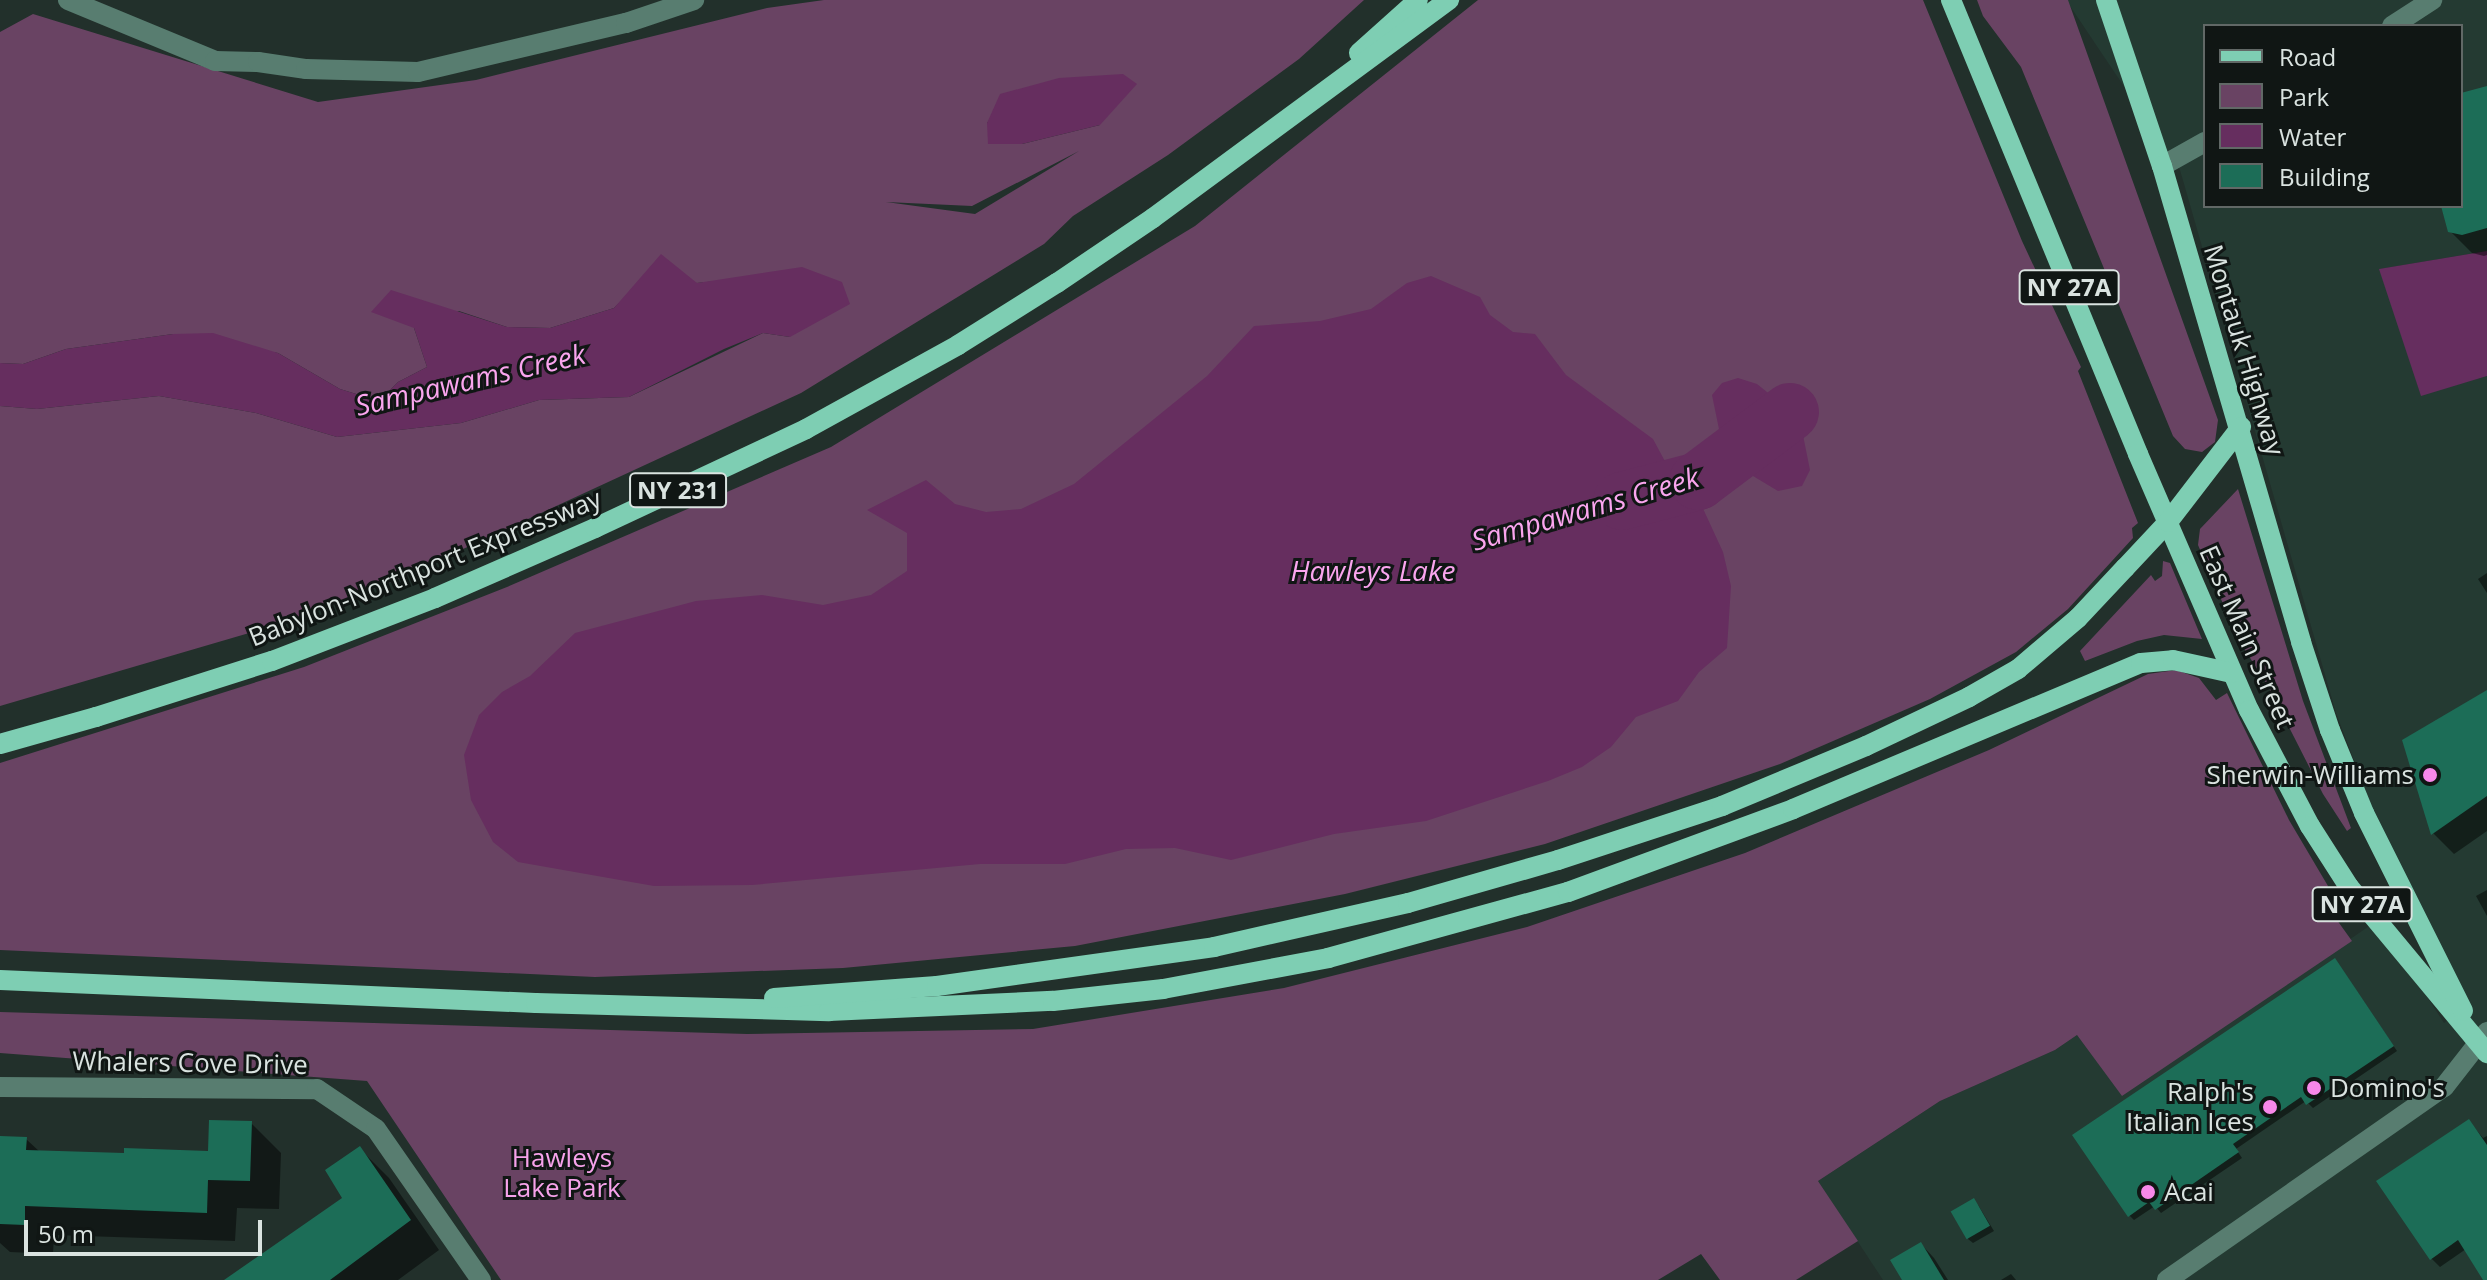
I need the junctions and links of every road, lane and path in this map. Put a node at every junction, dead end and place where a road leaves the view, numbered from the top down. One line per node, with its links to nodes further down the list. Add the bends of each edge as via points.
1 (68, 0): 2 (street, via 215,61 418,72 626,23)
2 (694, 0)
3 (1418, 0): 9 (main road)
4 (1449, 0): 9 (main road)
5 (1951, 0): 13 (main road, NY 27A)
6 (2106, 0): 11 (main road, Montauk Highway / NY 27A)
7 (2432, 0): 8 (street)
8 (2395, 24)
9 (1294, 112): 16 (main road, Babylon-Northport Expressway / NY 231, via 1153,218 1007,315 757,453 513,565 350,631 185,689)
10 (2203, 143): 11 (street)
11 (2162, 166): 12 (main road, Montauk Highway / NY 27A)
12 (2241, 427): 13 (main road); 15 (main road, Montauk Highway / NY 27A)
13 (2168, 522): 14 (main road, East Main Street / NY 27A); 18 (main road, via 2078,618 1996,683 1866,746 1652,830 1408,903 1214,947 937,986)
14 (2232, 673): 18 (main road, via 2185,661 2141,663 1663,860 1504,912 1299,964 1163,989 1039,1002 829,1011); 19 (main road, East Main Street / NY 27A, via 2287,785 2349,887)
15 (2326, 717): 19 (main road, East Main Street / NY 27A, via 2364,813)
16 (0, 744)
17 (0, 980): 18 (main road)
18 (674, 1005)
19 (2484, 1043): 22 (street, via 2444,1087)
20 (0, 1087): 21 (street, Whalers Cove Drive, via 317,1089 376,1129)
21 (481, 1280)
22 (2167, 1280)

